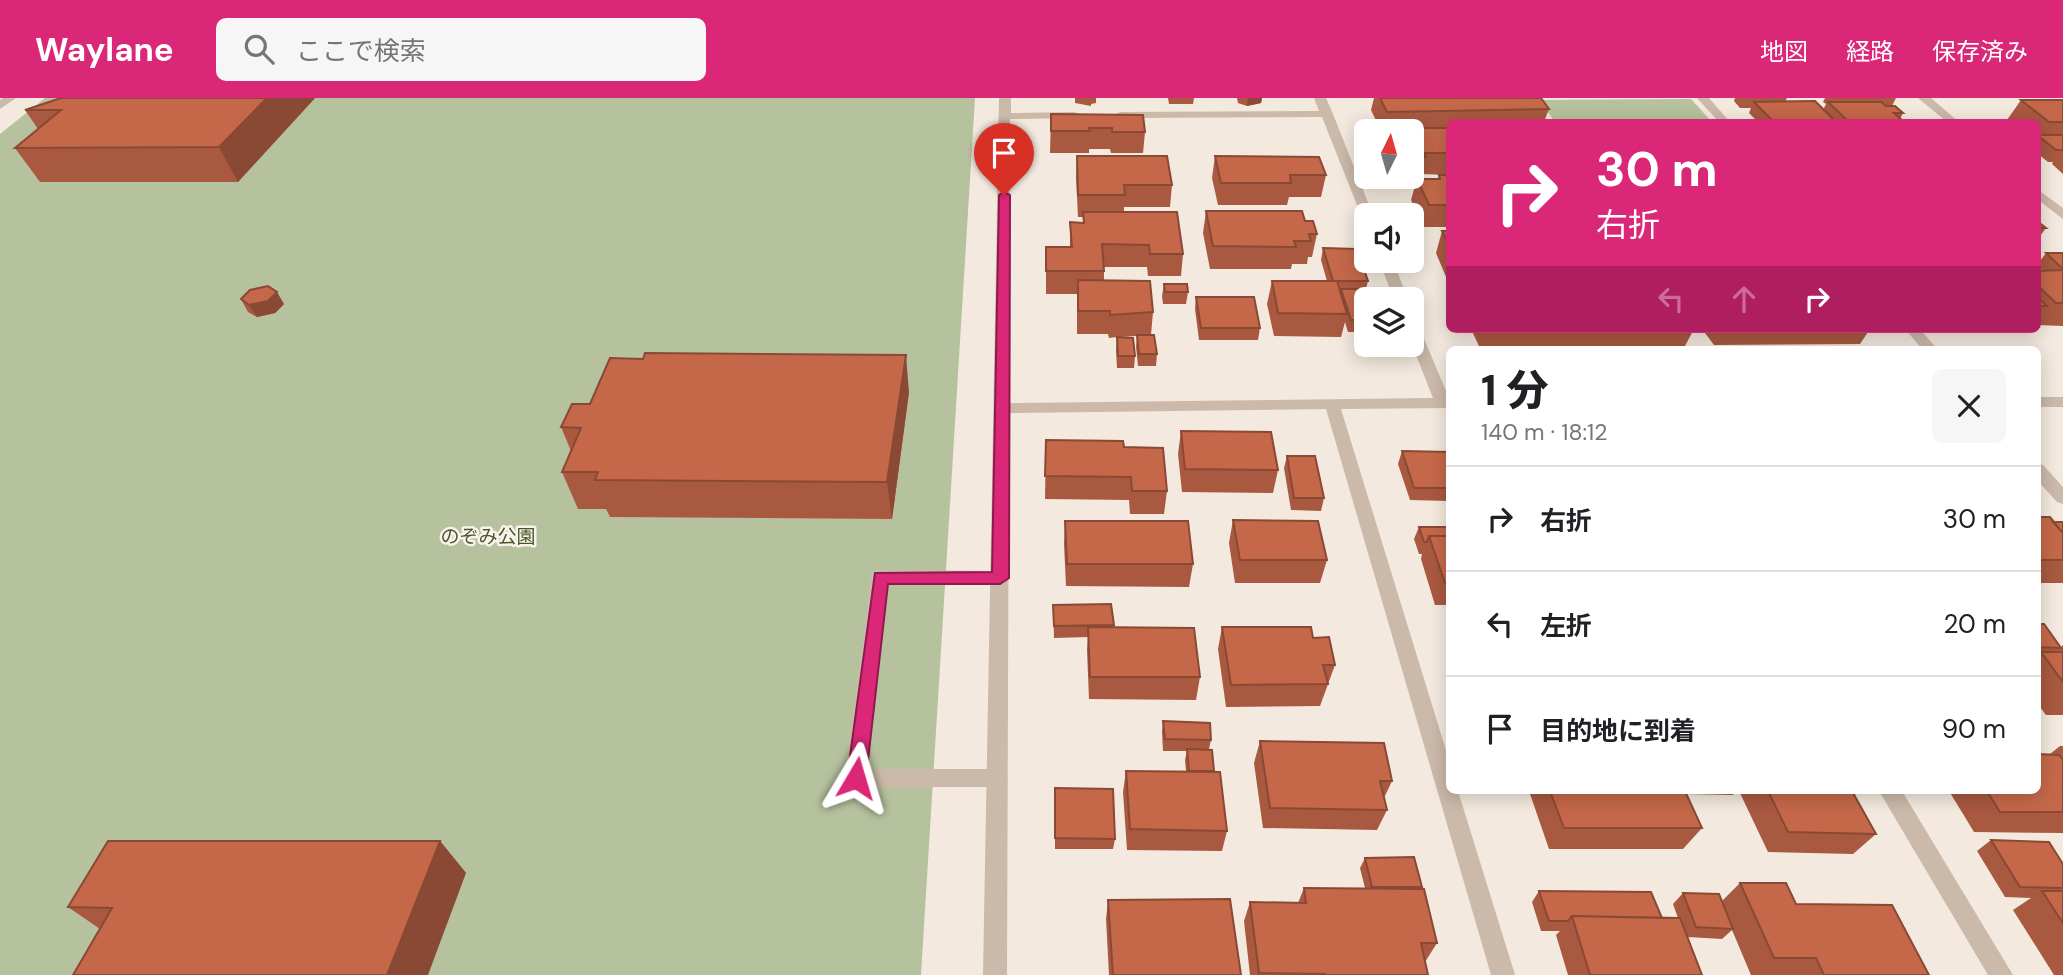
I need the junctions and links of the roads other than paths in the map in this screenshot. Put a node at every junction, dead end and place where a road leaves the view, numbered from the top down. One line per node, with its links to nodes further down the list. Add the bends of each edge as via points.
1 (10, 98): 5 (street)
2 (1320, 98): 7 (street)
3 (1703, 98): 10 (street)
4 (1924, 98): 11 (street)
5 (0, 106)
6 (1005, 107): 8 (street); 22 (street)
7 (1327, 114): 9 (street); 13 (street)
8 (1089, 115)
9 (1103, 115)
10 (1722, 119)
11 (1949, 119)
12 (2041, 197): 14 (street)
13 (1362, 203)
14 (2063, 215)
15 (1916, 333): 16 (street)
16 (1927, 346)
17 (1424, 354): 20 (street)
18 (2041, 402): 19 (street)
19 (2063, 402)
20 (1446, 403): 21 (street)
21 (1332, 405): 22 (street); 27 (street)
22 (1003, 408): 25 (street)
23 (2041, 473): 24 (street)
24 (2063, 498)
25 (1000, 578): 26 (street); 26 (street, via 880,578 856,778)
26 (998, 778): 30 (street)
27 (1446, 785)
28 (1449, 794): 31 (street)
29 (1892, 794): 32 (street)
30 (995, 975)
31 (1503, 975)
32 (2001, 975)

